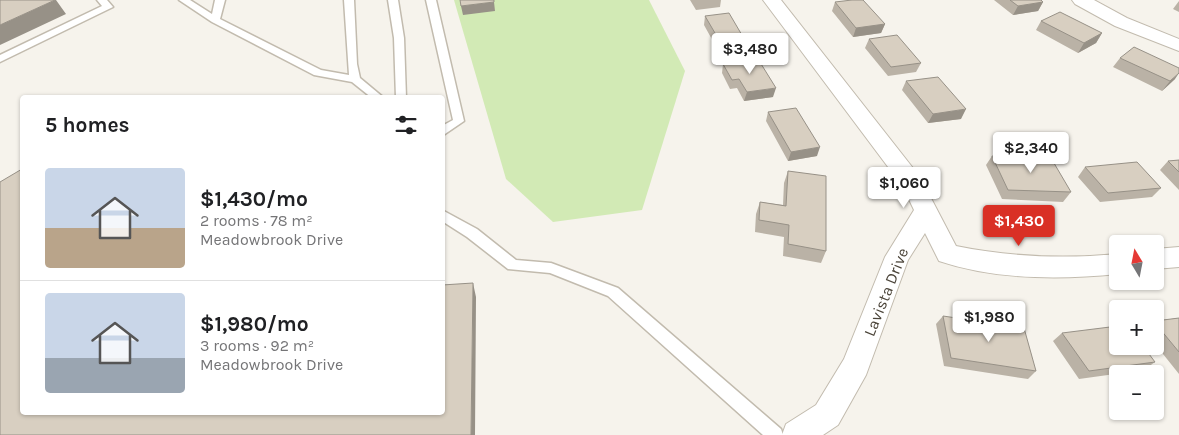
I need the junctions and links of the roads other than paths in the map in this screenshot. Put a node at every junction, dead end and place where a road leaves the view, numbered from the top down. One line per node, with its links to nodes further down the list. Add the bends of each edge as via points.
1 (102, 0): 11 (lane, via 108,7)
2 (184, 0): 9 (lane)
3 (220, 0): 9 (lane)
4 (350, 0): 12 (lane)
5 (393, 0): 14 (lane, via 399,38)
6 (431, 0): 15 (lane, via 459,121)
7 (772, 0): 16 (street, via 912,183)
8 (1081, 0): 10 (street, via 1121,22)
9 (215, 20): 12 (lane, via 318,73)
10 (1179, 45)
11 (0, 59)
12 (355, 79): 13 (lane)
13 (375, 95)
14 (401, 95)
15 (445, 130)
16 (926, 210): 20 (street, via 948,254 1034,269); 22 (street, Lavista Drive, via 897,257 851,374 827,415)
17 (445, 217): 21 (lane, via 513,264 551,268 613,292)
18 (1179, 257): 19 (street)
19 (1164, 258)
20 (1109, 265)
21 (775, 435)
22 (797, 435)

